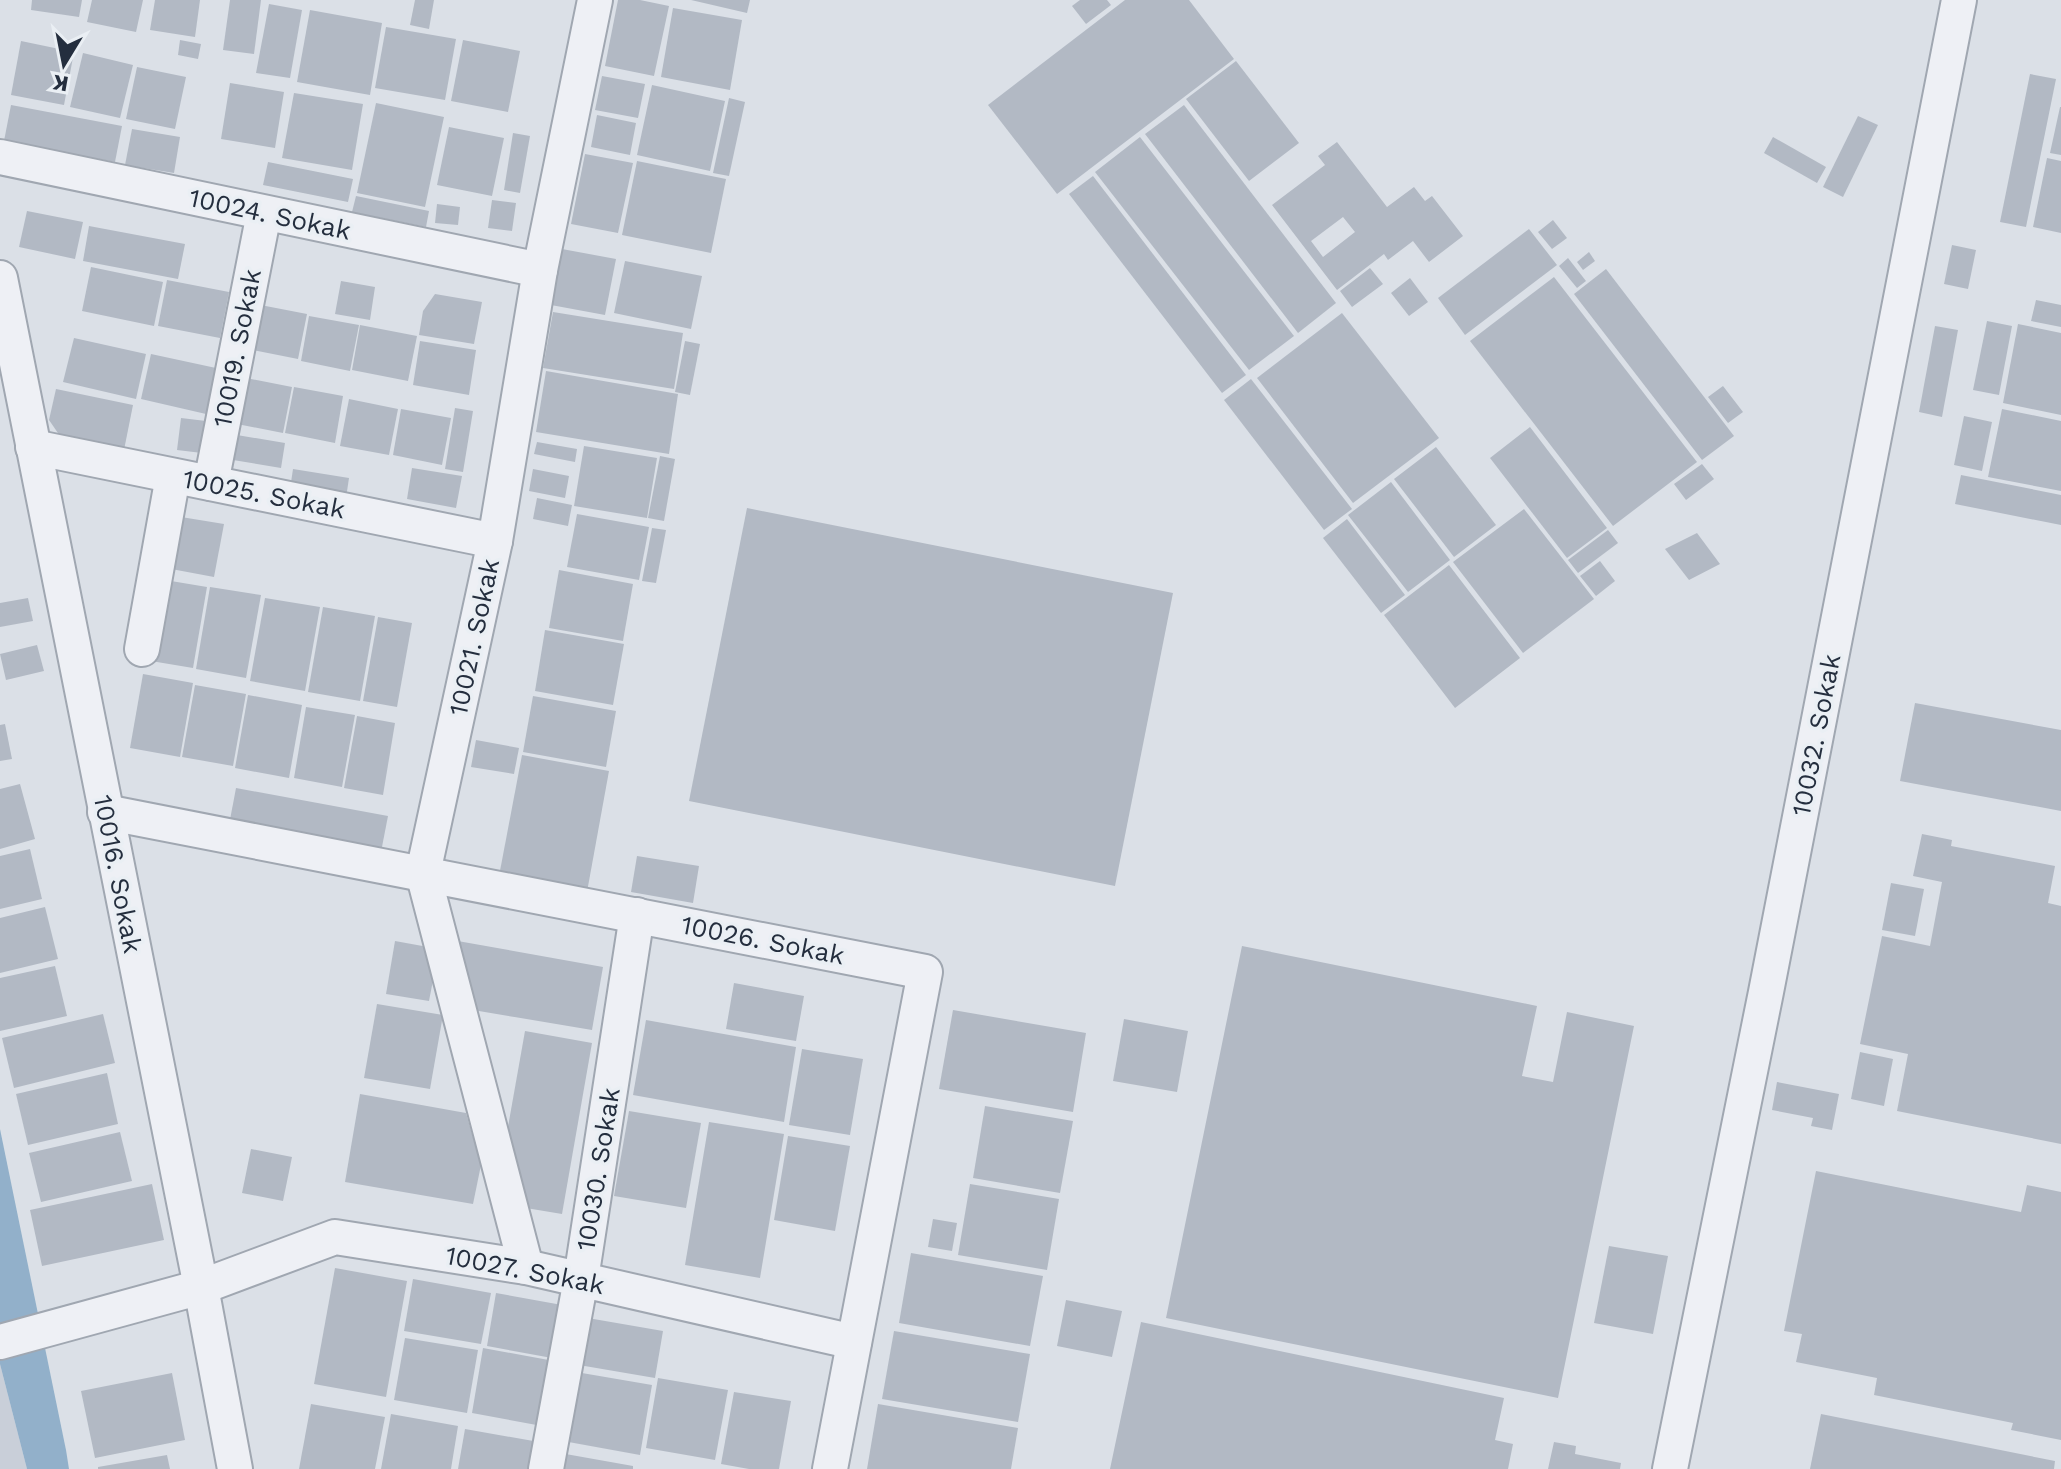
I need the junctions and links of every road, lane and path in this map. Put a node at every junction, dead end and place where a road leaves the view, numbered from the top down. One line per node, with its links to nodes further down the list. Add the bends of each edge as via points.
1 (595, 0): 5 (street, 10021. Sokak)
2 (1959, 0): 23 (street, 10032. Sokak)
3 (0, 157): 4 (street, 10024. Sokak)
4 (264, 213): 5 (street, 10024. Sokak); 9 (street, 10019. Sokak)
5 (540, 270): 10 (street, 10021. Sokak)
6 (0, 278): 7 (street, 10016. Sokak)
7 (33, 447): 8 (street, 10025. Sokak); 12 (street, 10016. Sokak)
8 (173, 476): 9 (street, 10025. Sokak); 11 (street)
9 (211, 483): 10 (street, 10025. Sokak)
10 (495, 541): 13 (street, 10021. Sokak)
11 (142, 649)
12 (105, 812): 13 (street, 10026. Sokak); 17 (street, 10016. Sokak)
13 (423, 873): 14 (street, 10026. Sokak); 15 (street, 10021. Sokak)
14 (637, 915): 16 (street, 10030. Sokak); 19 (street, 10026. Sokak, via 925,972)
15 (526, 1267): 16 (street, 10027. Sokak); 17 (street, 10027. Sokak, via 335,1237)
16 (581, 1279): 19 (street, 10027. Sokak); 21 (street, 10030. Sokak)
17 (201, 1287): 18 (street, 10027. Sokak); 20 (street, 10016. Sokak)
18 (0, 1342)
19 (854, 1342): 22 (street, 10026. Sokak)
20 (235, 1469)
21 (546, 1469)
22 (830, 1469)
23 (1670, 1469)

